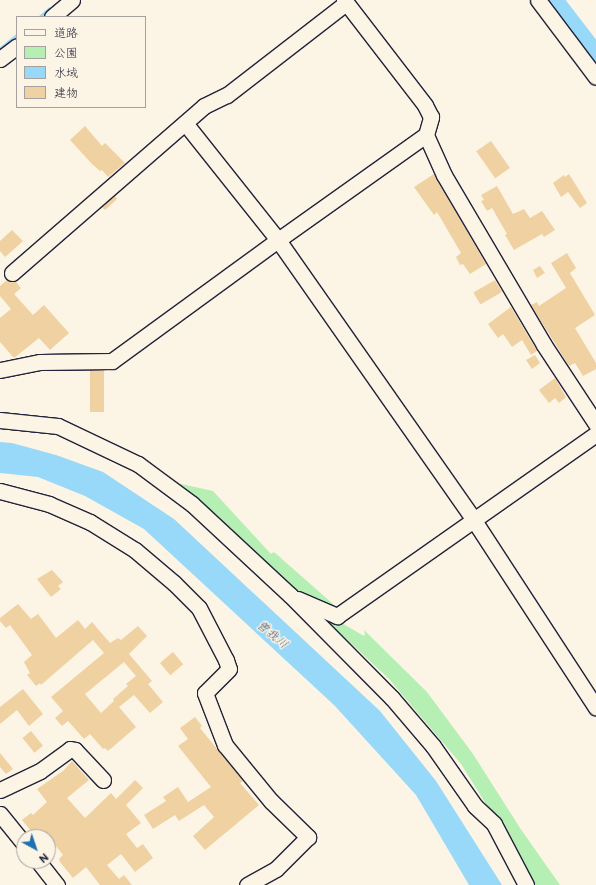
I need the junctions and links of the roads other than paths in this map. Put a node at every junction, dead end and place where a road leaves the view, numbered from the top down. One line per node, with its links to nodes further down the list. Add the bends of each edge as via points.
1 (72, 0): 4 (street)
2 (538, 0): 7 (street)
3 (345, 1): 8 (street, via 227,95 204,106); 9 (street, via 425,104 431,117)
4 (53, 16)
5 (16, 47): 6 (street)
6 (0, 59)
7 (596, 77)
8 (185, 124): 10 (street); 11 (street)
9 (426, 135): 10 (street); 14 (street, via 444,175 544,345)
10 (278, 240): 12 (street, via 112,361 40,362); 17 (street)
11 (12, 272)
12 (0, 370)
13 (0, 420): 18 (street, via 58,426 138,464 192,504)
14 (596, 424)
15 (596, 434): 17 (street)
16 (0, 491): 26 (street, via 49,504 90,522 135,550 199,608 229,669 205,693 225,745 271,801 308,837 276,870)
17 (473, 519): 18 (street, via 337,616); 19 (street)
18 (290, 596): 27 (street, via 392,698 433,746 475,806 494,824)
19 (596, 708)
20 (103, 780): 21 (street, via 75,750 70,749 40,771)
21 (2, 786)
22 (0, 814): 23 (street)
23 (16, 834)
24 (44, 869): 25 (street)
25 (57, 885)
26 (247, 885)
27 (526, 885)

